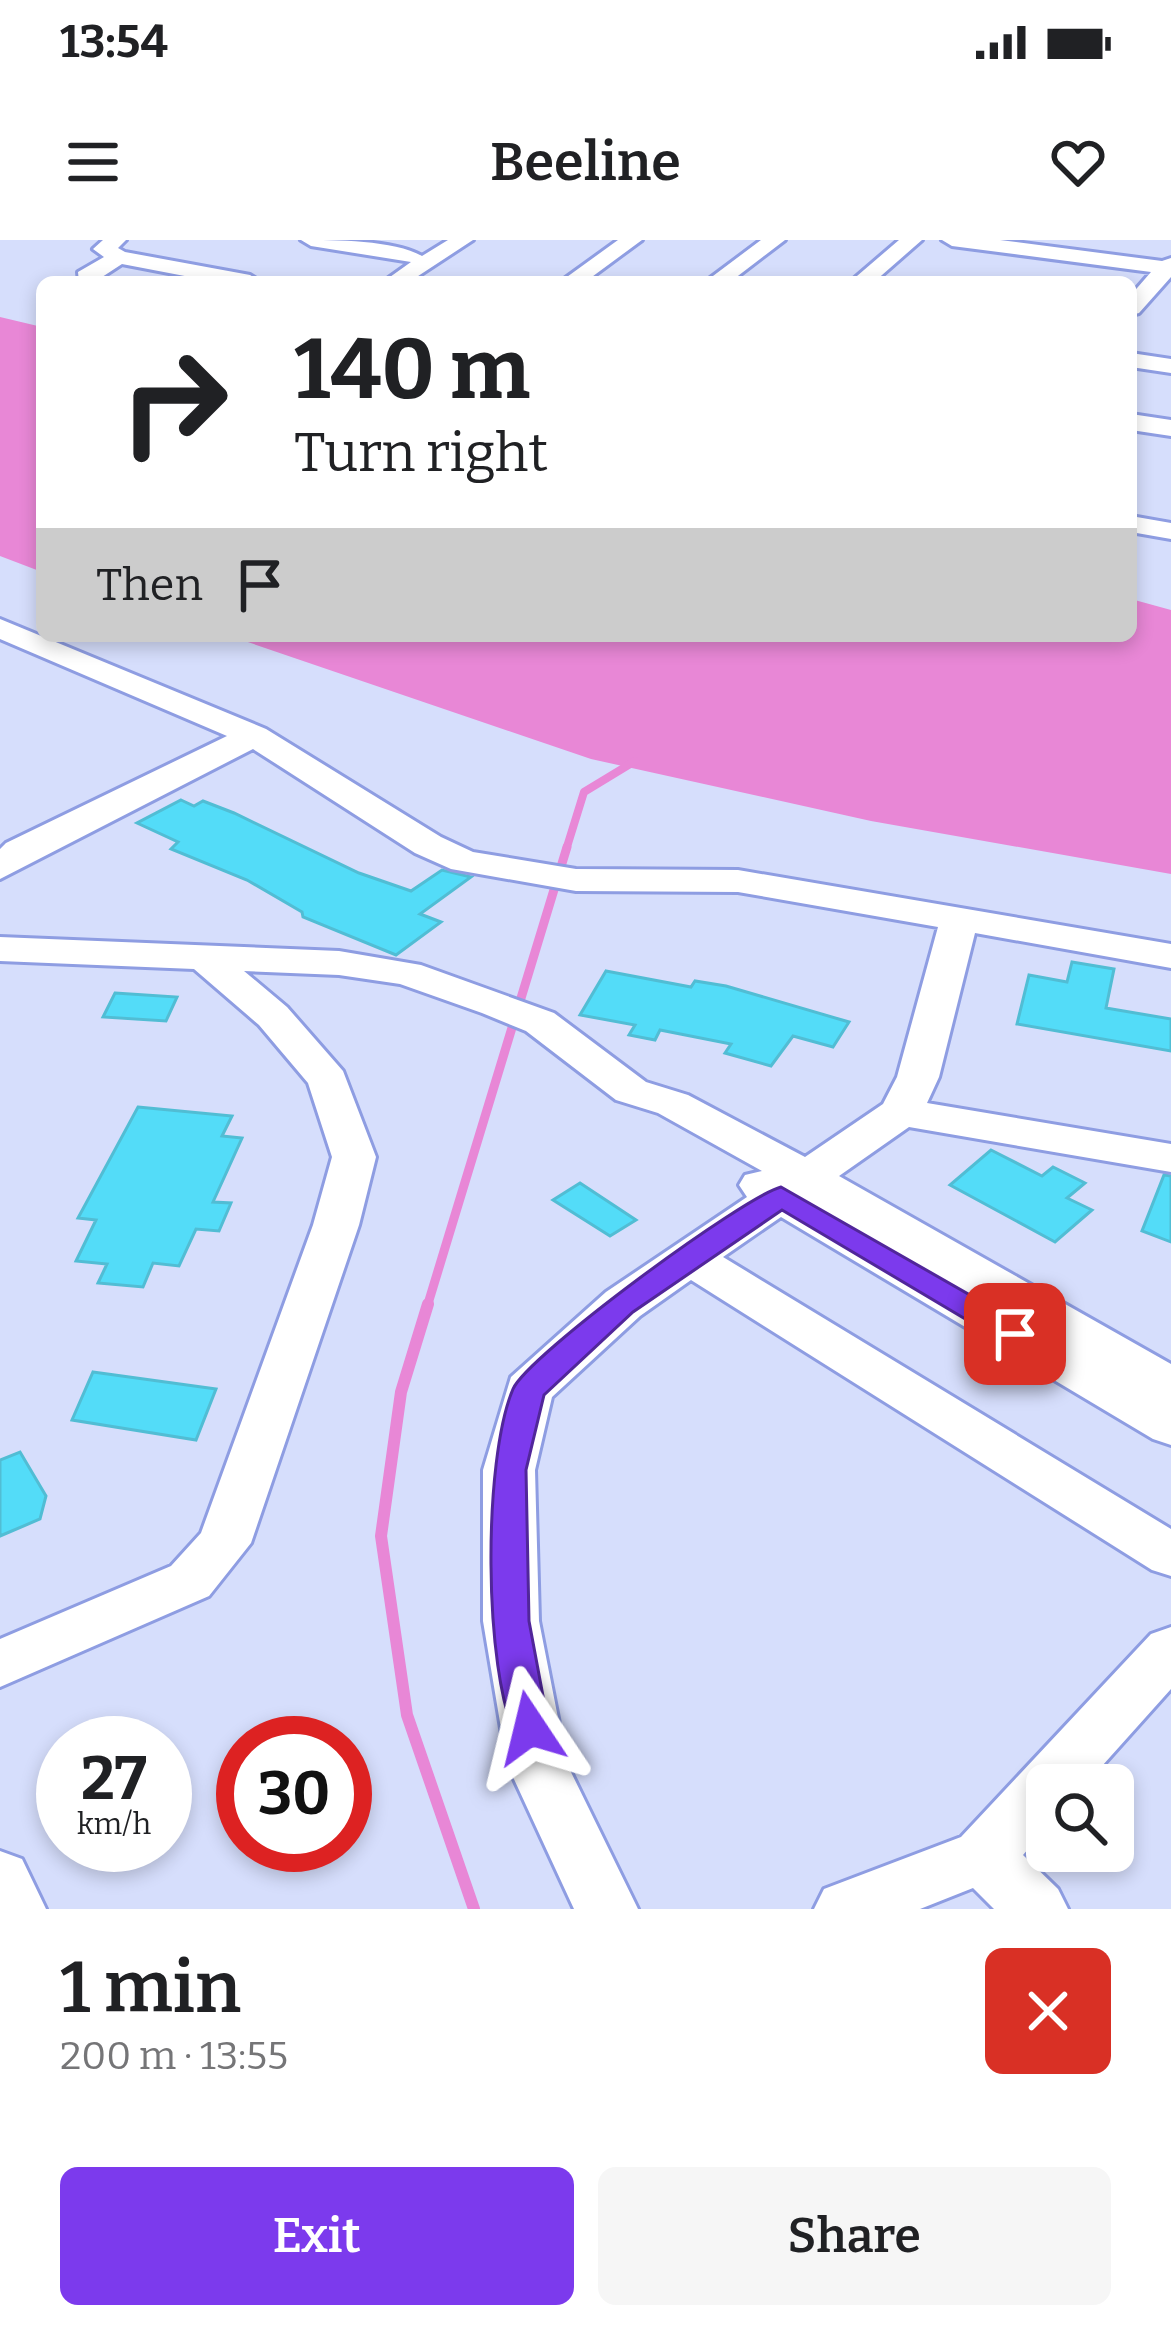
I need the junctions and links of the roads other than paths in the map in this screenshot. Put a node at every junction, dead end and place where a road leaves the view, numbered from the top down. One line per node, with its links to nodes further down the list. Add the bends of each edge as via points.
1 (463, 240): 12 (street)
2 (632, 240): 13 (street)
3 (775, 240): 14 (street)
4 (912, 240): 15 (street)
5 (952, 240): 9 (street, via 1038,260)
6 (328, 241): 8 (street)
7 (117, 249): 10 (street); 11 (street)
8 (411, 256)
9 (1169, 266): 16 (street)
10 (87, 276)
11 (226, 276)
12 (404, 276)
13 (581, 276)
14 (724, 276)
15 (868, 276)
16 (1137, 301)
17 (1137, 361): 18 (street)
18 (1171, 366)
19 (1137, 423): 20 (street)
20 (1171, 428)
21 (1137, 525): 22 (street)
22 (1171, 531)
23 (0, 628): 24 (street)
24 (254, 736): 25 (street); 26 (street, via 464,861 560,878 738,881)
25 (6, 853)
26 (959, 920): 29 (street); 30 (street)
27 (0, 949): 28 (street)
28 (204, 956): 32 (street, via 407,973 496,1004 540,1022 631,1091 650,1121); 38 (street, via 273,1016 328,1080 354,1157 336,1225 224,1544 190,1581)
29 (1171, 956)
30 (902, 1112): 31 (street); 32 (street)
31 (1171, 1159)
32 (795, 1187): 33 (street); 34 (street); 35 (street)
33 (692, 1259): 36 (street); 44 (street, via 622,1304 529,1390 509,1470 511,1621 537,1764)
34 (1171, 1387)
35 (1171, 1426)
36 (1171, 1556)
37 (1171, 1651): 39 (street)
38 (0, 1664)
39 (1066, 1764)
40 (1026, 1808): 41 (street)
41 (982, 1856): 45 (street); 46 (street)
42 (0, 1879): 43 (street)
43 (14, 1909)
44 (606, 1909)
45 (846, 1909)
46 (1036, 1909)

